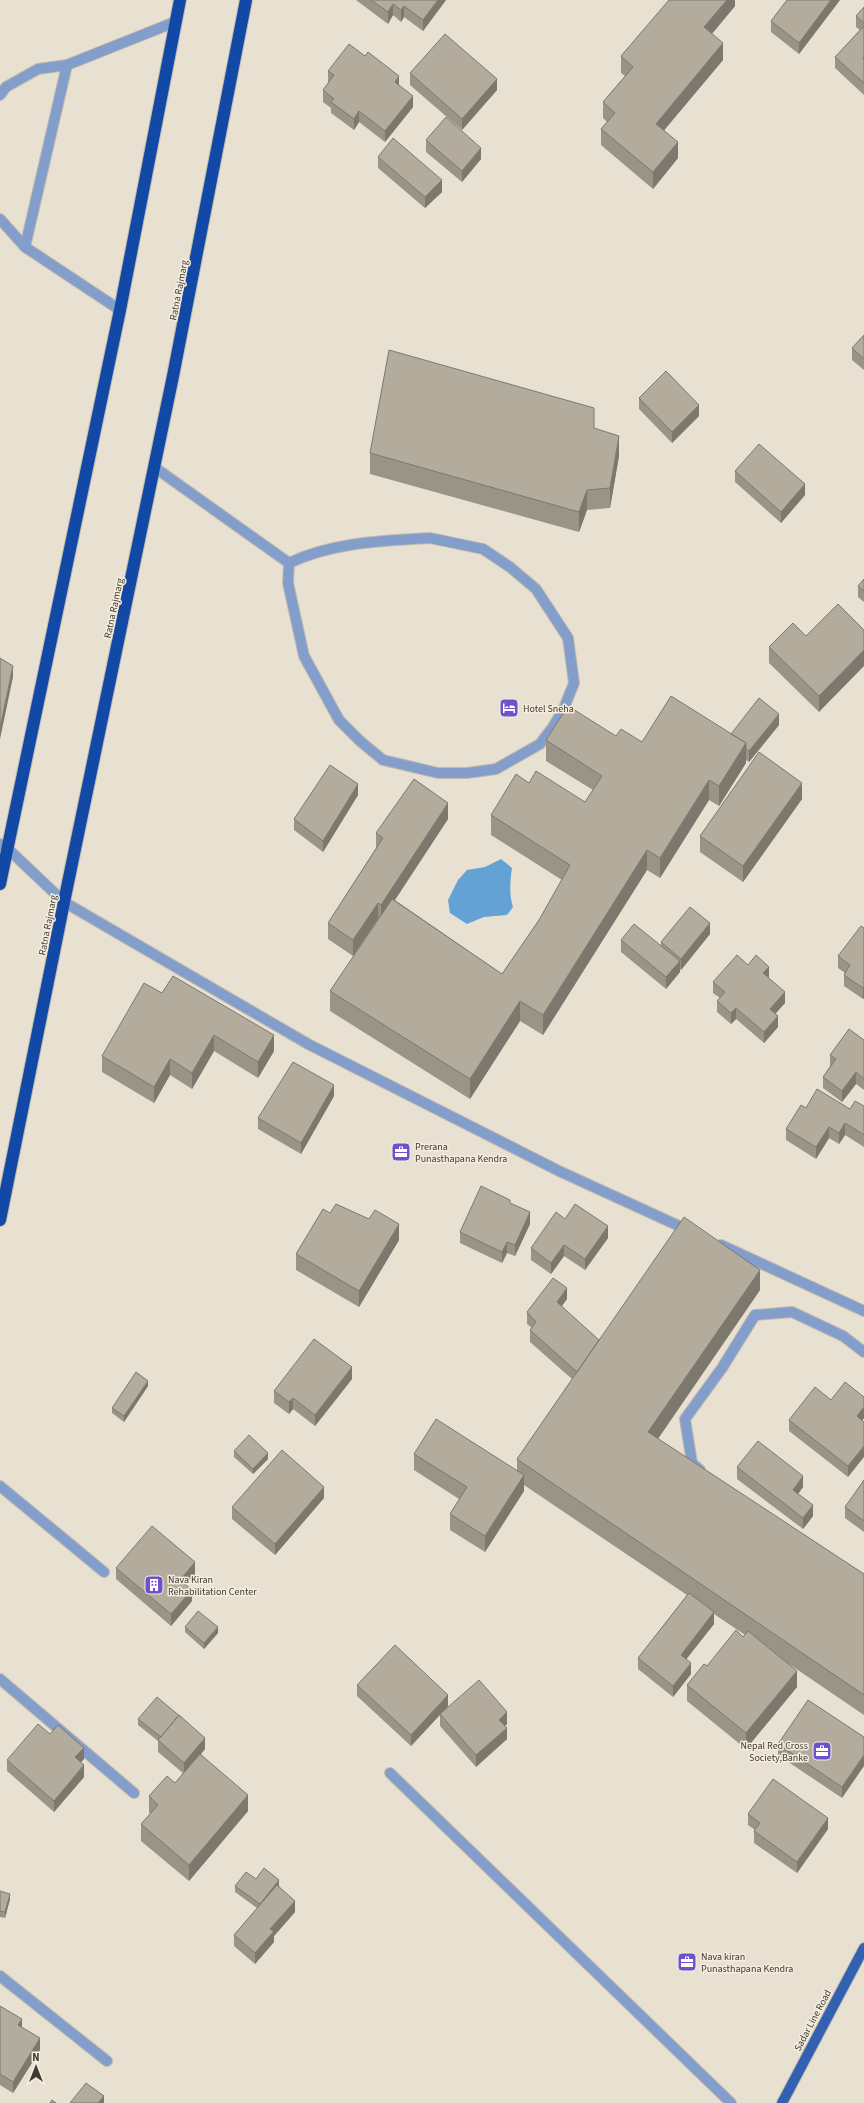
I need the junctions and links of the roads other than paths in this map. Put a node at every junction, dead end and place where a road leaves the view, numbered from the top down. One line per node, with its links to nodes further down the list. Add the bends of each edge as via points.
1 (180, 0): 3 (highway)
2 (246, 0): 9 (highway, Ratna Rajmarg)
3 (175, 22): 4 (street); 8 (highway)
4 (67, 65): 5 (street, via 38,69 6,87); 7 (street)
5 (0, 95)
6 (0, 219): 7 (street)
7 (25, 247): 8 (street)
8 (120, 310): 11 (highway)
9 (154, 467): 10 (street); 13 (highway, Ratna Rajmarg)
10 (289, 562): 10 (street, via 305,555 353,544 430,538 483,549 536,589 568,638 574,683 564,708 540,744 496,768 467,773 438,773 383,760 360,742 339,720 304,656 288,583)
11 (4, 846): 12 (highway); 13 (street)
12 (0, 884)
13 (64, 902): 14 (highway, Ratna Rajmarg); 15 (street, via 308,1044 559,1171)
14 (0, 1220)
15 (864, 1312)
16 (864, 1352): 17 (street, via 843,1336 792,1312 754,1315 722,1368 685,1419 692,1463)
17 (709, 1477)
18 (0, 1486): 19 (street)
19 (104, 1572)
20 (0, 1679): 22 (street)
21 (390, 1773): 26 (street)
22 (134, 1793)
23 (864, 1948): 27 (main road, Sadar Line Road)
24 (0, 1976): 25 (street)
25 (107, 2061)
26 (731, 2103)
27 (782, 2103)

